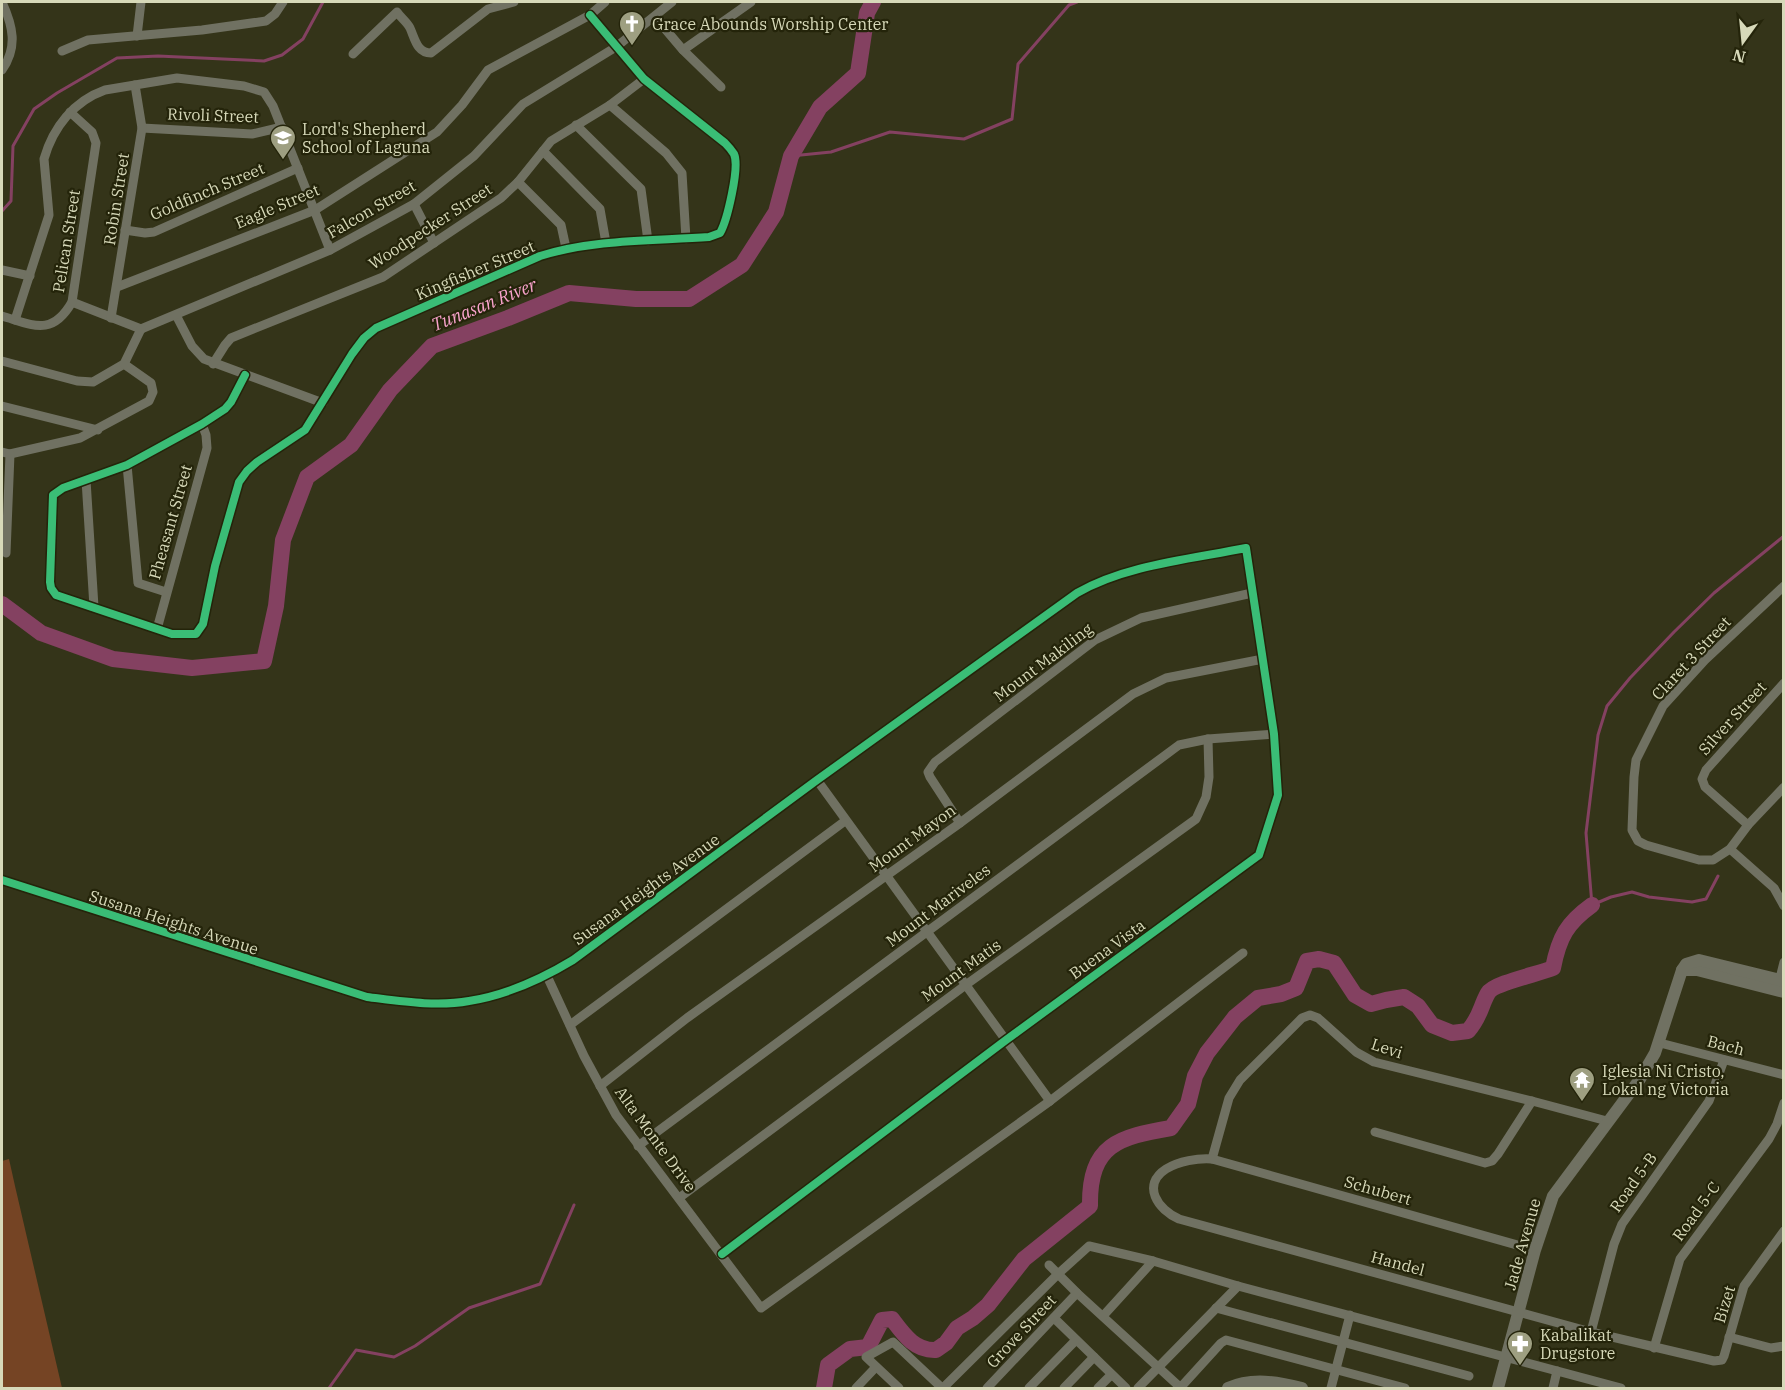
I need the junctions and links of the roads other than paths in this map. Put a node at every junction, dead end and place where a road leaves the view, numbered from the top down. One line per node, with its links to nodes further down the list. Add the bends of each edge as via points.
1 (141, 2): 12 (street)
2 (283, 2): 12 (street, via 266,21)
3 (401, 2): 9 (street)
4 (514, 2): 9 (street, via 488,9 431,53 419,48)
5 (605, 2): 10 (street, Eagle Street)
6 (672, 2): 11 (street, Falcon Street)
7 (751, 2): 14 (street)
8 (3, 8): 17 (street, via 13,44)
9 (397, 12): 16 (street)
10 (590, 15): 13 (street, Kingfisher Street); 30 (street, Eagle Street, via 488,70 437,132)
11 (654, 17): 13 (street, Falcon Street); 14 (street)
12 (137, 36): 15 (street, via 88,40)
13 (615, 47): 18 (street, Kingfisher Street); 29 (street, Falcon Street, via 523,104 474,156)
14 (683, 50): 20 (street)
15 (62, 51)
16 (353, 54)
17 (2, 70)
18 (644, 80): 21 (street, Woodpecker Street); 32 (street, Kingfisher Street, via 734,154 736,167 723,227 715,236)
19 (135, 85): 22 (street, via 94,94); 24 (street, via 177,78 244,86 264,92); 25 (street, Robin Street)
20 (721, 87)
21 (610, 105): 23 (street, Woodpecker Street); 32 (street, via 666,153 682,173)
22 (70, 112): 39 (street, via 44,159 49,214); 41 (street, Pelican Street, via 92,132 96,143)
23 (576, 125): 26 (street, Woodpecker Street); 33 (street, via 641,189)
24 (282, 127): 25 (street, Rivoli Street, via 252,134); 27 (street)
25 (142, 128): 31 (street, Robin Street)
26 (543, 151): 28 (street, Woodpecker Street); 35 (street, via 600,208)
27 (298, 168): 30 (street); 31 (street, Goldfinch Street, via 153,232)
28 (518, 182): 34 (street, Woodpecker Street); 36 (street, via 561,225)
29 (414, 204): 34 (street); 37 (street, Falcon Street)
30 (315, 210): 37 (street); 40 (street, Eagle Street)
31 (125, 230): 40 (street, Robin Street)
32 (686, 239): 33 (street, Kingfisher Street)
33 (648, 241): 35 (street, Kingfisher Street)
34 (434, 243): 49 (street, Woodpecker Street, via 379,279 234,337)
35 (606, 243): 36 (street, Kingfisher Street)
36 (566, 248): 51 (street, Kingfisher Street, via 376,328 352,354)
37 (330, 250): 42 (street, Falcon Street)
38 (2, 270): 39 (street)
39 (30, 276): 45 (street)
40 (117, 287): 44 (street, Robin Street)
41 (72, 302): 44 (street); 45 (street, Pelican Street, via 61,317 45,327)
42 (176, 315): 46 (street, Falcon Street); 49 (street, via 197,354)
43 (2, 316): 45 (street, Pelican Street)
44 (111, 318): 46 (street)
45 (15, 320)
46 (141, 329): 48 (street)
47 (2, 361): 48 (street, via 86,383)
48 (124, 364): 54 (street, via 150,383 153,392 149,401)
49 (213, 364): 50 (street)
50 (245, 375): 51 (street); 53 (street, via 225,409)
51 (322, 403): 64 (street, Kingfisher Street, via 304,430 257,462 239,482 203,624 196,634 179,635)
52 (2, 406): 54 (street)
53 (202, 424): 56 (street); 61 (street, Pheasant Street, via 207,448)
54 (98, 430): 55 (street, via 80,438)
55 (6, 453): 59 (street, via 6,553)
56 (127, 465): 57 (street); 61 (street, via 138,583)
57 (86, 480): 63 (street); 63 (street, via 53,495 51,588 56,595)
58 (1246, 548): 62 (street, Buena Vista); 69 (street, Susana Heights Avenue, via 1096,582)
59 (2, 550)
60 (1784, 586): 74 (street, Claret 3 Street, via 1673,695 1636,760 1632,830 1638,841 1699,860 1713,860)
61 (166, 592): 64 (street, Pheasant Street)
62 (1252, 593): 65 (street, Buena Vista); 72 (street, Mount Makiling, via 1140,618 1109,632 935,762 928,772 930,777)
63 (94, 607): 64 (street)
64 (156, 629)
65 (1263, 659): 67 (street, Buena Vista); 72 (street, Mount Mayon, via 1166,678 1141,688)
66 (1784, 683): 73 (street, Silver Street, via 1702,779 1705,787)
67 (1274, 734): 68 (street, Mount Mariveles); 85 (street, Buena Vista, via 1278,795 1259,855)
68 (1208, 739): 78 (street, Mount Mariveles, via 1179,744); 82 (street, Mount Matis, via 1209,777 1206,797 1196,819)
69 (817, 780): 71 (street); 81 (street, Susana Heights Avenue)
70 (1783, 789): 73 (street)
71 (845, 821): 75 (street); 84 (street)
72 (960, 823): 75 (street, Mount Mayon)
73 (1748, 825): 74 (street)
74 (1730, 849): 77 (street, via 1774,888)
75 (887, 876): 78 (street); 89 (street, Mount Mayon, via 687,1018)
76 (2, 880): 81 (street, Susana Heights Avenue, via 367,997 421,1003 468,1002)
77 (1783, 903)
78 (927, 932): 82 (street); 95 (street, Mount Mariveles)
79 (1243, 953): 90 (street)
80 (1784, 962): 83 (street)
81 (547, 976): 84 (street, Alta Monte Drive)
82 (967, 984): 85 (street); 97 (street, Mount Matis)
83 (1781, 986): 86 (street, Jade Avenue, via 1682,970)
84 (570, 1025): 89 (street, Alta Monte Drive)
85 (1006, 1040): 90 (street); 100 (street, Buena Vista)
86 (1660, 1043): 87 (street, Bach); 93 (street, Jade Avenue, via 1640,1079)
87 (1724, 1060): 88 (street, Bach); 111 (street, Road 5-B, via 1709,1101 1622,1224)
88 (1784, 1075)
89 (600, 1086): 95 (street, Alta Monte Drive)
90 (1050, 1101): 100 (street, Alta Monte Drive, via 761,1308)
91 (1532, 1101): 93 (street, Levi); 94 (street, via 1498,1155 1485,1163); 96 (street, Levi, via 1374,1062 1310,1015 1302,1018 1240,1080 1229,1098)
92 (1784, 1103): 116 (street, Road 5-C, via 1769,1139 1680,1259)
93 (1607, 1121): 99 (street, Jade Avenue, via 1552,1196)
94 (1375, 1132)
95 (638, 1146): 97 (street, Alta Monte Drive)
96 (1212, 1158): 99 (street, Schubert); 107 (street, Handel, via 1168,1167 1160,1174 1153,1190 1165,1212 1184,1221)
97 (679, 1198): 100 (street, Alta Monte Drive)
98 (1784, 1231): 112 (street, Bizet, via 1744,1286)
99 (1535, 1250): 107 (street, Jade Avenue)
100 (722, 1254)
101 (1153, 1261): 103 (street, via 1089,1246); 104 (street); 109 (street)
102 (1049, 1264): 103 (street)
103 (1059, 1273): 105 (street); 129 (street)
104 (1238, 1286): 106 (street); 108 (street)
105 (1077, 1293): 109 (street); 110 (street, Grove Street)
106 (1216, 1308): 114 (street); 120 (street)
107 (1520, 1311): 111 (street, Handel); 118 (street, Jade Avenue)
108 (1350, 1315): 114 (street); 118 (street)
109 (1103, 1316): 120 (street)
110 (1054, 1318): 113 (street); 130 (street, Grove Street)
111 (1591, 1332): 116 (street, Handel)
112 (1729, 1337): 115 (street, via 1771,1348); 119 (street, Bizet)
113 (1076, 1340): 117 (street); 131 (street)
114 (1344, 1342): 122 (street); 125 (street)
115 (1784, 1346)
116 (1654, 1348): 119 (street, Handel, via 1714,1361)
117 (1094, 1357): 124 (street); 132 (street)
118 (1506, 1357): 123 (street); 140 (street, Jade Avenue)
119 (1721, 1359)
120 (1158, 1366): 126 (street); 135 (street)
121 (876, 1367): 127 (street); 128 (street); 129 (street, via 866,1358 892,1342)
122 (1336, 1370): 126 (street, via 1226,1340); 138 (street); 139 (street)
123 (1557, 1371): 141 (street); 142 (street)
124 (1111, 1375): 133 (street); 134 (street)
125 (1469, 1376)
126 (1180, 1388)
127 (855, 1389)
128 (899, 1389)
129 (943, 1389)
130 (987, 1389)
131 (1029, 1389)
132 (1064, 1389)
133 (1098, 1389)
134 (1126, 1389)
135 (1138, 1389)
136 (1228, 1389): 137 (street, via 1255,1382)
137 (1302, 1389)
138 (1330, 1389)
139 (1405, 1389)
140 (1498, 1389)
141 (1552, 1389)
142 (1621, 1389)

